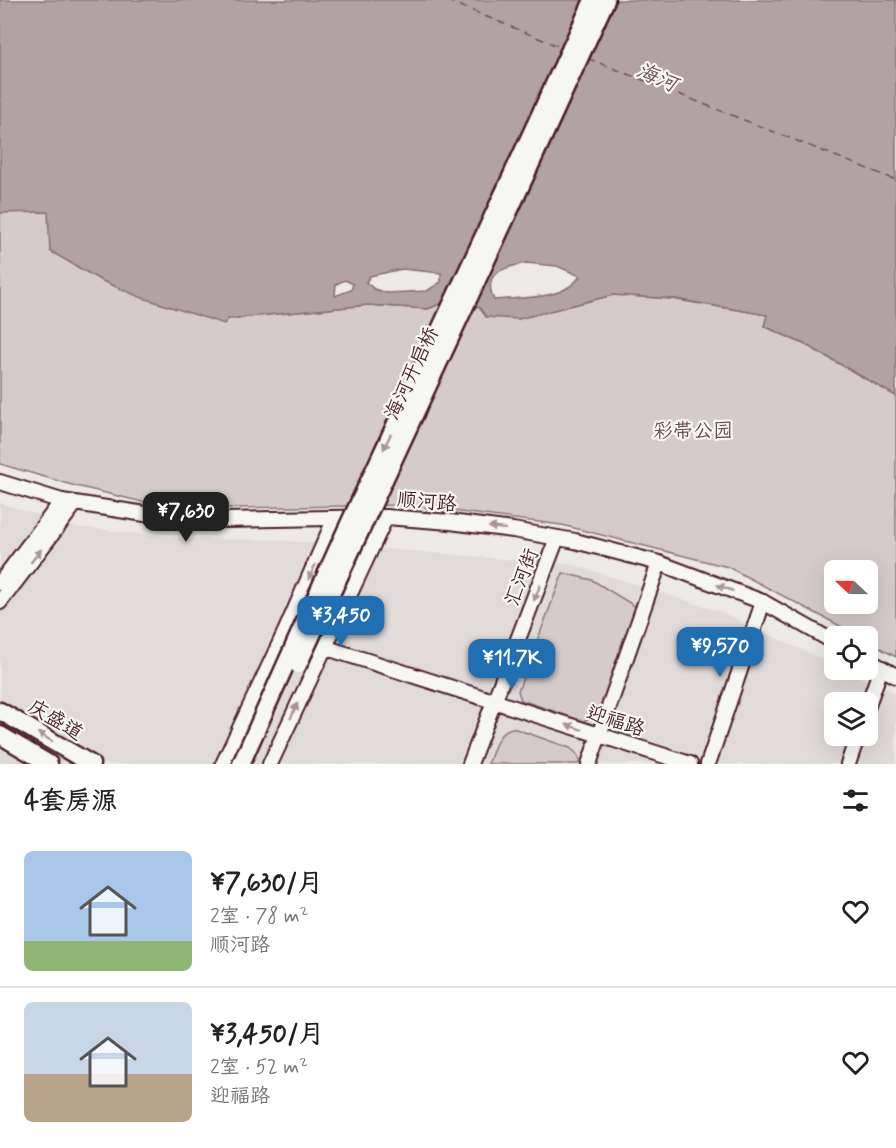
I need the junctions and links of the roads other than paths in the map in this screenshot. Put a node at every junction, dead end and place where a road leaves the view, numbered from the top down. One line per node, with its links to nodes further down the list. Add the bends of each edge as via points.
1 (593, 0): 26 (main road, 海河开启桥, one-way to 26, bridge)
2 (606, 0): 27 (main road, 海河开启桥, bridge)
3 (0, 482): 5 (street, 顺河路)
4 (0, 489): 5 (street, 顺河路)
5 (66, 506): 7 (street, 顺河路, via 225,520); 10 (street); 11 (street, one-way to 5)
6 (384, 521): 7 (street, 顺河路); 8 (street, 顺河路, one-way to 6, via 450,522); 14 (street)
7 (333, 523): 25 (street, one-way to 25)
8 (557, 538): 9 (street, 顺河路); 18 (street, 汇河街, one-way to 18)
9 (660, 563): 12 (street, 顺河路, one-way to 9); 21 (street)
10 (0, 583)
11 (0, 602)
12 (763, 602): 13 (street, 顺河路); 32 (street)
13 (824, 636)
14 (324, 647): 18 (street, 迎福路); 28 (street, one-way to 14)
15 (880, 668): 16 (street); 17 (street)
16 (896, 676)
17 (872, 692)
18 (494, 701): 21 (street, 迎福路, one-way to 18); 29 (street, 汇河街)
19 (0, 711): 24 (main road, 庆盛道, one-way to 19)
20 (0, 735): 23 (main road)
21 (599, 735): 30 (street); 31 (street, 迎福路)
22 (854, 746): 33 (street)
23 (49, 764)
24 (91, 764)
25 (223, 764)
26 (241, 764)
27 (253, 764)
28 (270, 764)
29 (470, 764)
30 (589, 764)
31 (690, 764)
32 (708, 764)
33 (848, 764)

